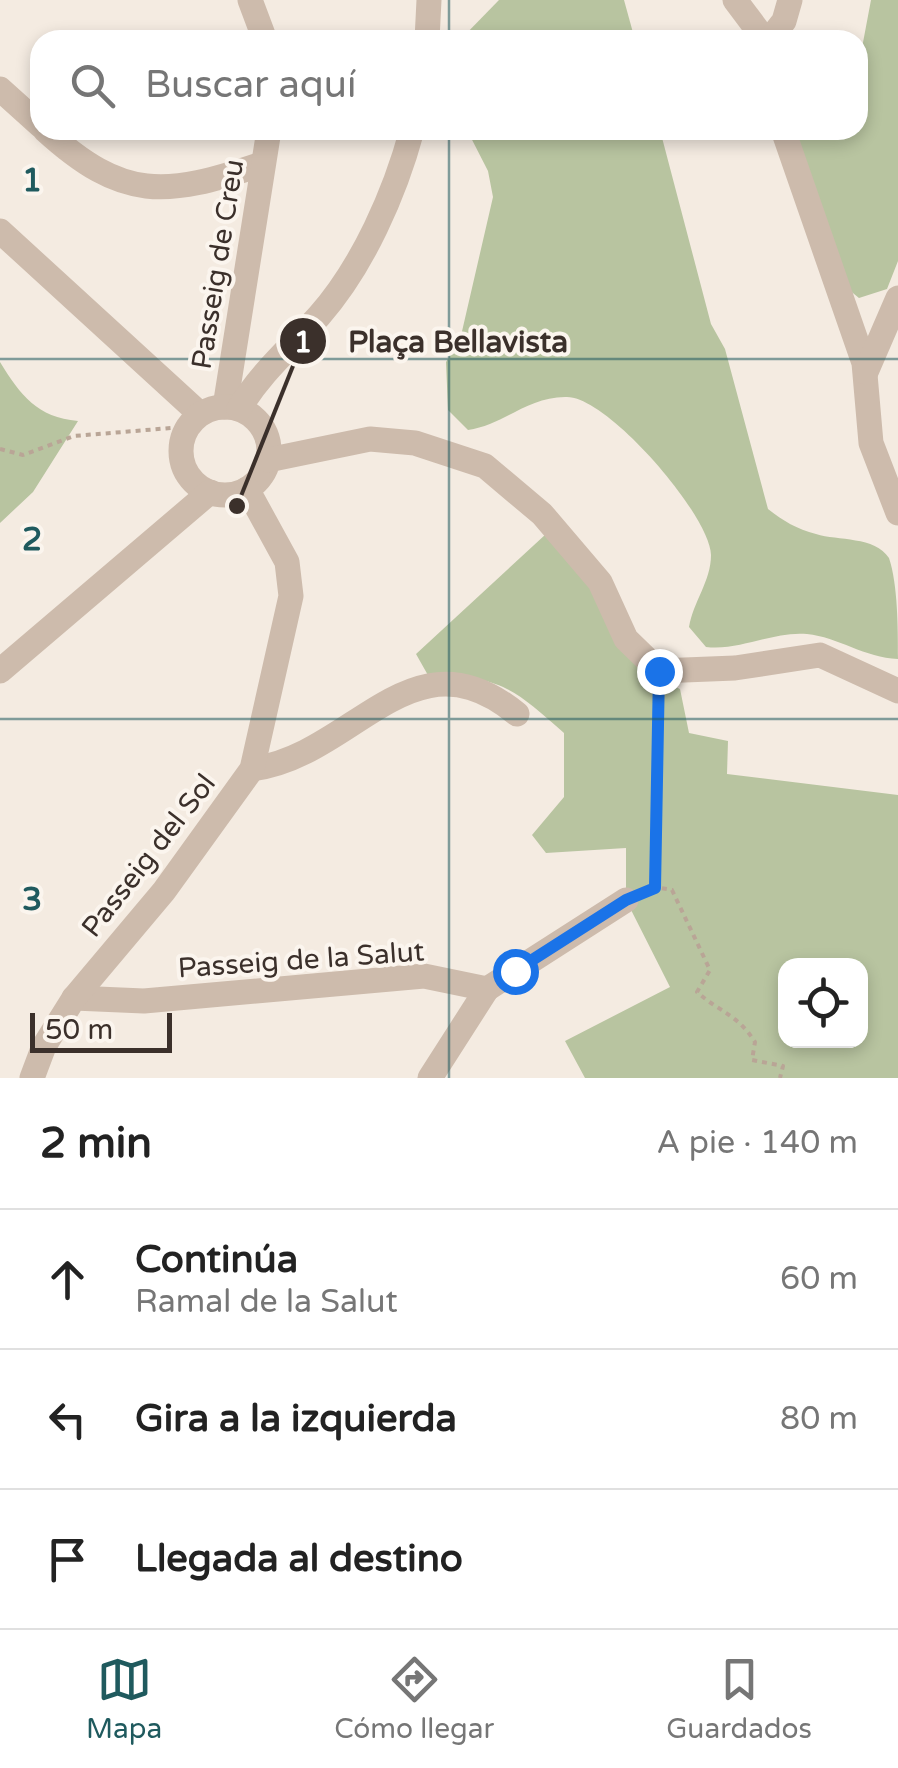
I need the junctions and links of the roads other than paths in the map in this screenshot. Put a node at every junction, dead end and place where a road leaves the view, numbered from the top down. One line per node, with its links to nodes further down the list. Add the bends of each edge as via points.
1 (250, 0): 5 (street)
2 (429, 0): 6 (street)
3 (736, 0): 7 (street)
4 (790, 0): 8 (street)
5 (261, 30)
6 (427, 30)
7 (759, 30)
8 (765, 30)
9 (0, 89): 10 (street)
10 (30, 116)
11 (56, 140): 15 (street, via 80,161 134,186 166,188)
12 (267, 140): 15 (street, Passeig de Creu)
13 (408, 140): 20 (street, via 379,218 322,313)
14 (786, 140): 17 (street)
15 (262, 164): 20 (street, Passeig de Creu)
16 (0, 232): 20 (street)
17 (839, 290): 18 (street, via 864,310); 19 (street)
18 (898, 298): 19 (street)
19 (866, 372): 24 (street, via 871,443)
20 (213, 414): 21 (street, via 257,420 268,439); 23 (street, via 181,457 186,472)
21 (268, 460): 22 (street); 26 (street, via 370,439 415,443 485,466 554,528 600,582 626,639 659,671 820,655)
22 (247, 488): 23 (street); 28 (street, Passeig del Sol, via 291,578)
23 (210, 492): 25 (street)
24 (898, 514)
25 (0, 671)
26 (898, 691)
27 (517, 714): 28 (street, via 471,686 446,681 390,700 306,755)
28 (252, 770): 31 (street, Passeig del Sol, via 164,891)
29 (626, 900): 30 (street)
30 (487, 989): 31 (street, Passeig de la Salut, via 424,976 144,1001); 33 (street)
31 (74, 998): 32 (street, Passeig del Sol)
32 (32, 1078)
33 (430, 1078)

